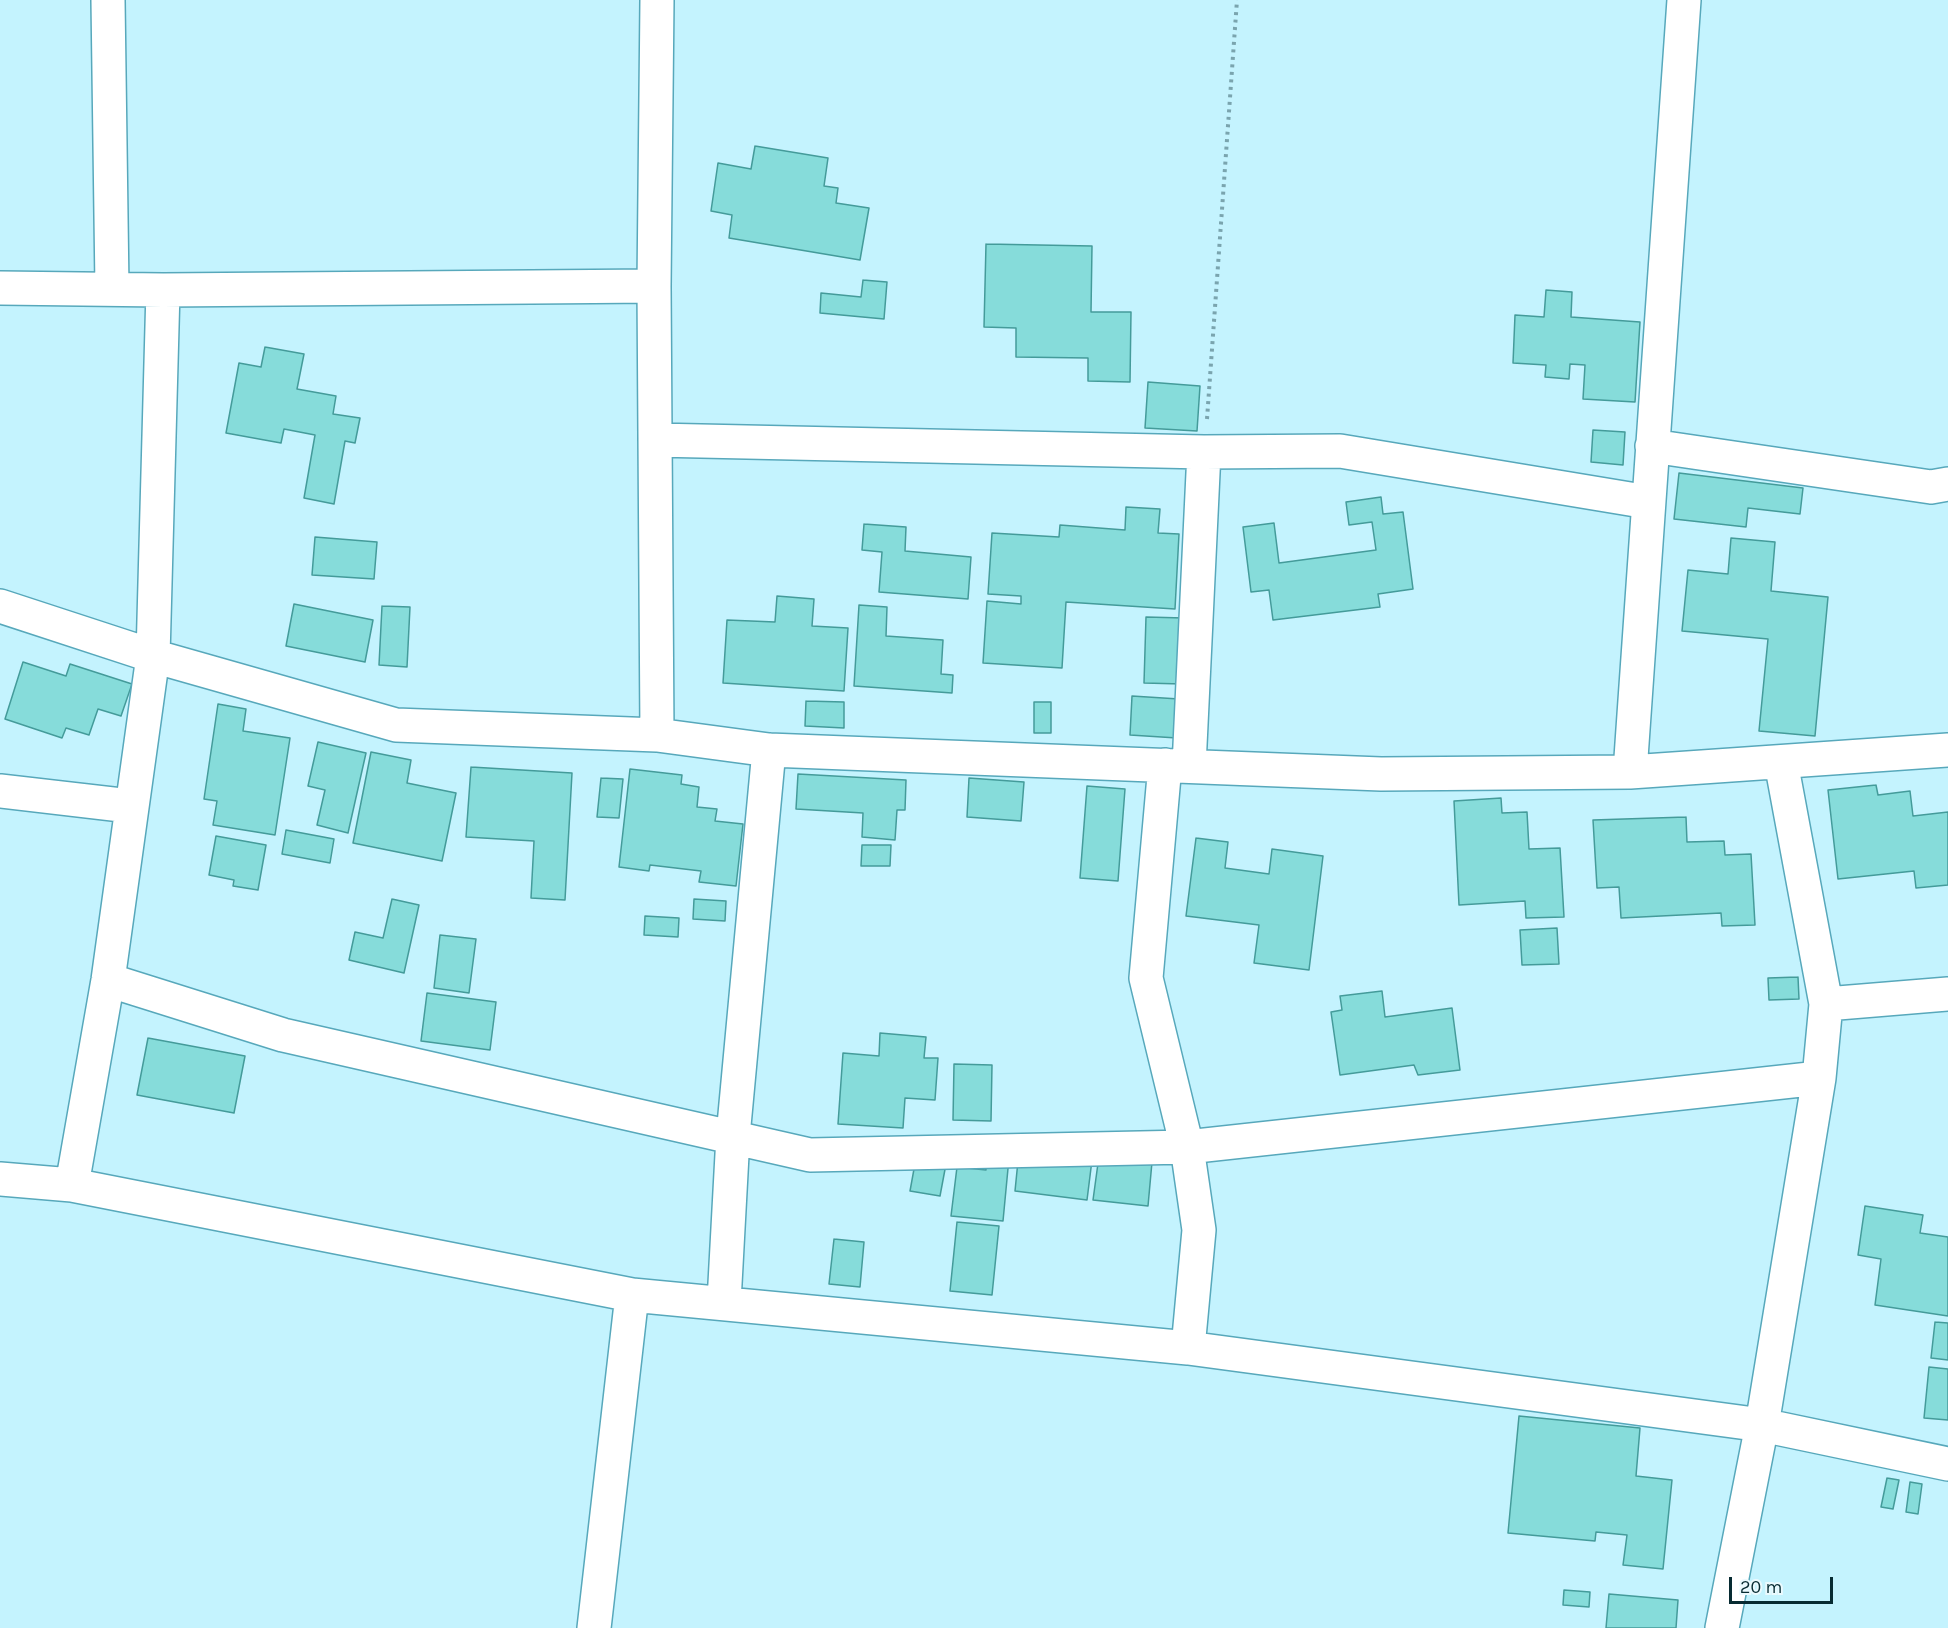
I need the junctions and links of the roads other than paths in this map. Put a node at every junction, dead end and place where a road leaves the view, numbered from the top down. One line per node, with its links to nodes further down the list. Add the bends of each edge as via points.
1 (108, 0): 6 (street)
2 (657, 0): 4 (street)
3 (1684, 0): 9 (street)
4 (654, 286): 7 (street); 8 (street)
5 (0, 288): 6 (street)
6 (112, 288): 7 (street)
7 (163, 290): 14 (street)
8 (655, 440): 10 (street); 15 (street)
9 (1652, 446): 11 (street, via 1931,487); 12 (street)
10 (1204, 452): 12 (street, via 1340,451); 19 (street)
11 (1948, 484)
12 (1648, 502): 20 (street)
13 (0, 606): 14 (street)
14 (153, 656): 15 (street, via 396,724); 22 (street)
15 (657, 735): 16 (street)
16 (769, 750): 19 (street); 27 (street)
17 (1948, 750): 18 (street)
18 (1781, 762): 20 (street); 25 (street)
19 (1177, 765): 20 (street, via 1381,774); 28 (street, via 1146,978)
20 (1630, 772)
21 (0, 791): 22 (street)
22 (130, 806): 23 (street)
23 (108, 980): 27 (street, via 283,1035); 30 (street)
24 (1948, 994): 25 (street)
25 (1826, 1004): 26 (street)
26 (1819, 1078): 28 (street); 34 (street)
27 (733, 1136): 28 (street, via 810,1155); 32 (street)
28 (1187, 1147): 33 (street, via 1200,1230)
29 (0, 1179): 30 (street)
30 (72, 1185): 31 (street)
31 (632, 1295): 32 (street); 36 (street)
32 (724, 1302): 33 (street)
33 (1188, 1348): 34 (street)
34 (1762, 1425): 35 (street); 37 (street)
35 (1948, 1464)
36 (594, 1628)
37 (1722, 1628)

